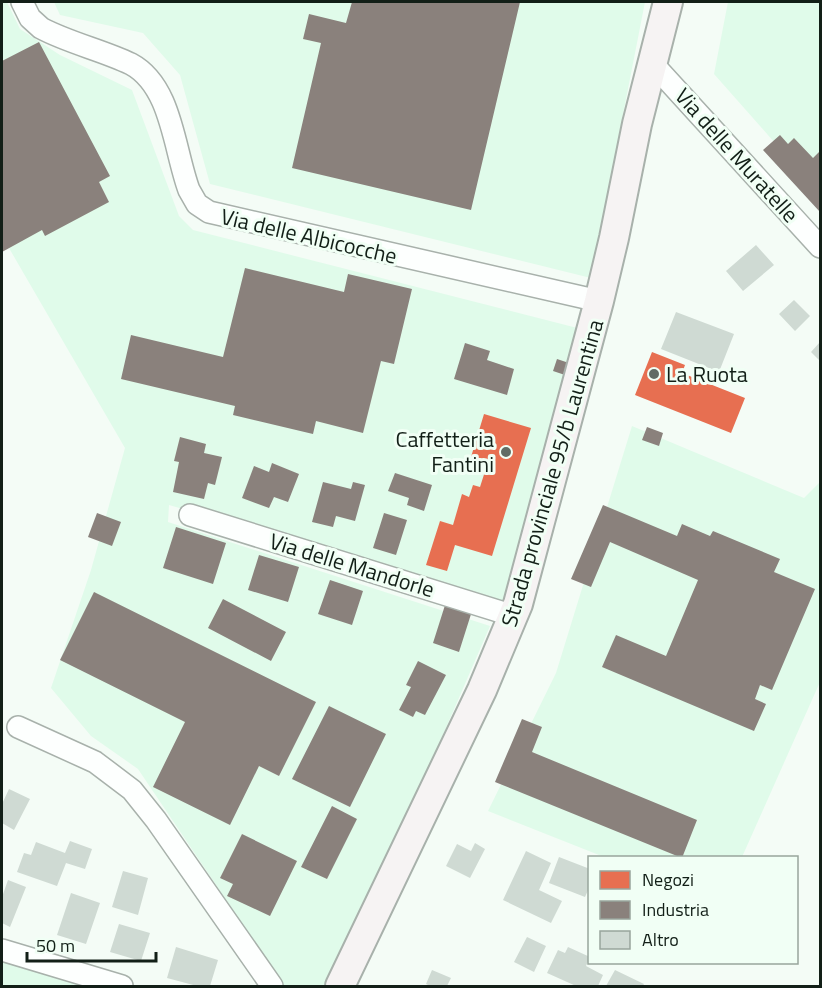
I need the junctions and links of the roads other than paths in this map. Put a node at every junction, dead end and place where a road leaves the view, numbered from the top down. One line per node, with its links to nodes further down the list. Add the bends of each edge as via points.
1 (22, 2): 5 (street, Via delle Albicocche, via 41,28 121,60 148,77 163,100 189,190 197,204 209,212)
2 (668, 2): 3 (main road, Strada provinciale 95/b Laurentina)
3 (653, 64): 4 (street, Via delle Muratelle); 5 (main road, Strada provinciale 95/b Laurentina)
4 (820, 247)
5 (599, 302): 7 (main road, Strada provinciale 95/b Laurentina)
6 (190, 515): 7 (street, Via delle Mandorle)
7 (514, 616): 12 (main road, Strada provinciale 95/b Laurentina)
8 (18, 727): 11 (street, via 95,762 132,790)
9 (2, 950): 10 (street)
10 (122, 987)
11 (272, 987)
12 (340, 987)

